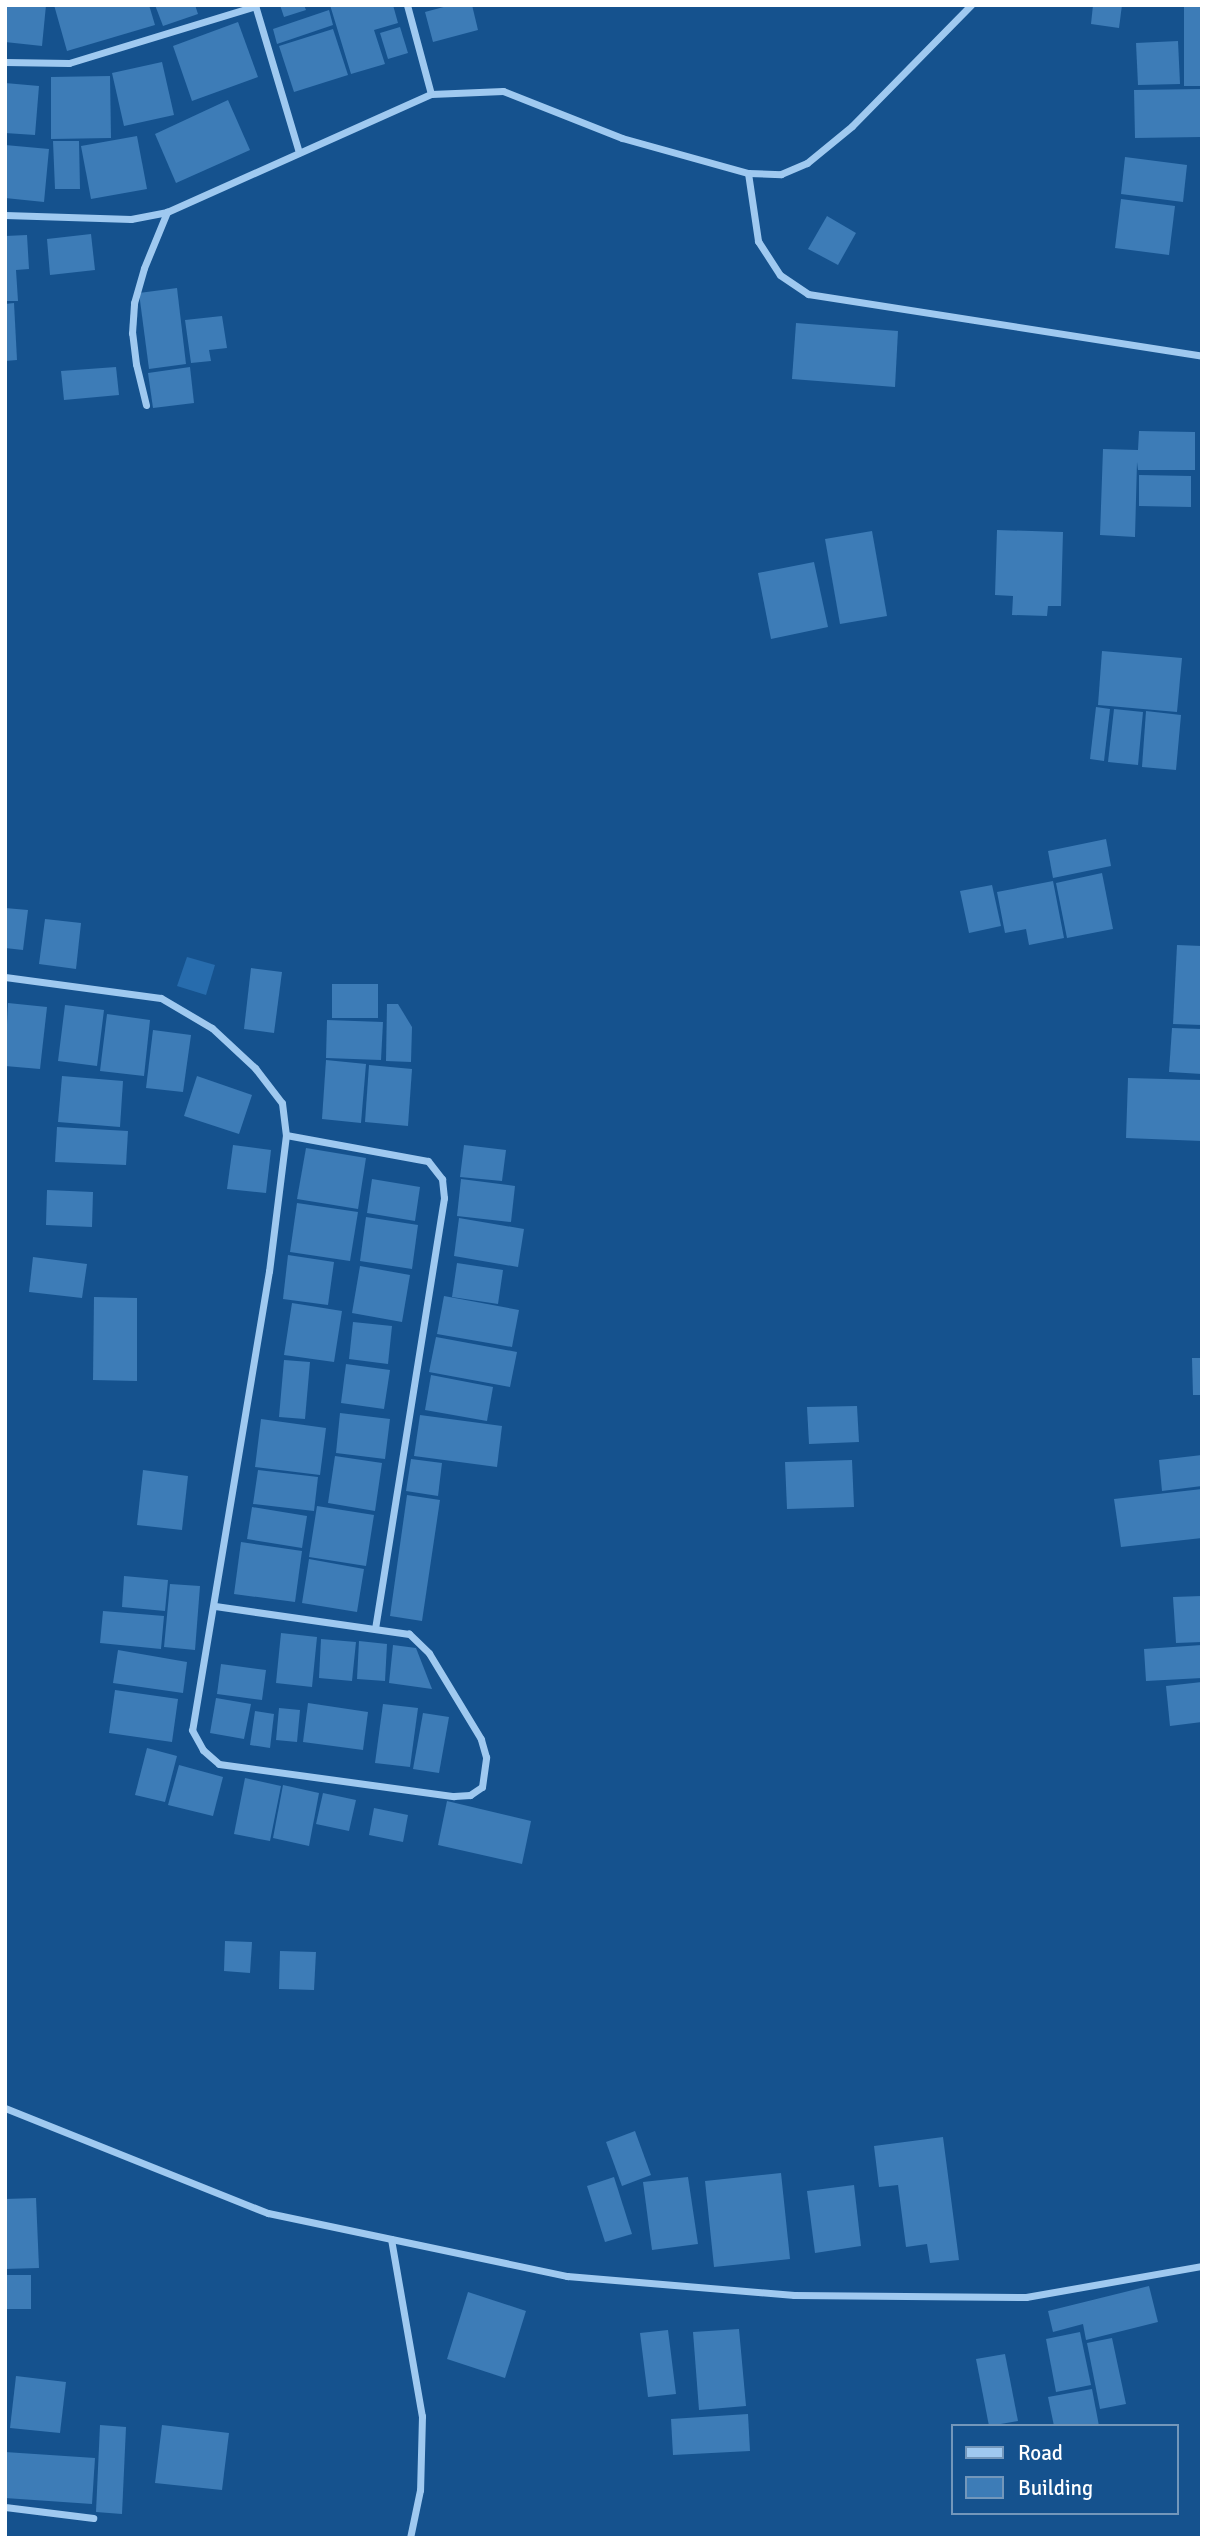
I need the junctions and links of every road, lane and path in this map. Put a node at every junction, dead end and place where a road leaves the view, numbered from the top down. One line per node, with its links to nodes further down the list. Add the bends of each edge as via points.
1 (407, 5): 5 (street)
2 (971, 5): 7 (street, via 852,126 807,163 781,174)
3 (255, 6): 4 (street, via 69,63); 6 (street)
4 (5, 62)
5 (431, 94): 6 (street); 7 (street, via 503,91 622,138)
6 (299, 153): 8 (street)
7 (748, 173): 10 (street, via 758,241 780,275 808,295)
8 (167, 212): 9 (street, via 131,219); 11 (street, via 134,303 132,333)
9 (5, 215)
10 (1202, 356)
11 (146, 405)
12 (5, 976): 13 (street, via 161,998 212,1028 255,1068 278,1094)
13 (286, 1135): 14 (street); 15 (street, via 428,1161 442,1180 444,1198)
14 (215, 1606): 15 (street); 15 (street, via 192,1730 203,1750 219,1764 454,1796 482,1787 486,1757 481,1739 420,1642 410,1634)
15 (375, 1628)
16 (5, 2108): 17 (street, via 268,2213)
17 (391, 2239): 18 (street, via 567,2276 794,2295 1026,2297); 21 (street, via 422,2417 419,2490)
18 (1202, 2266)
19 (5, 2507): 20 (street)
20 (93, 2518)
21 (410, 2538)

